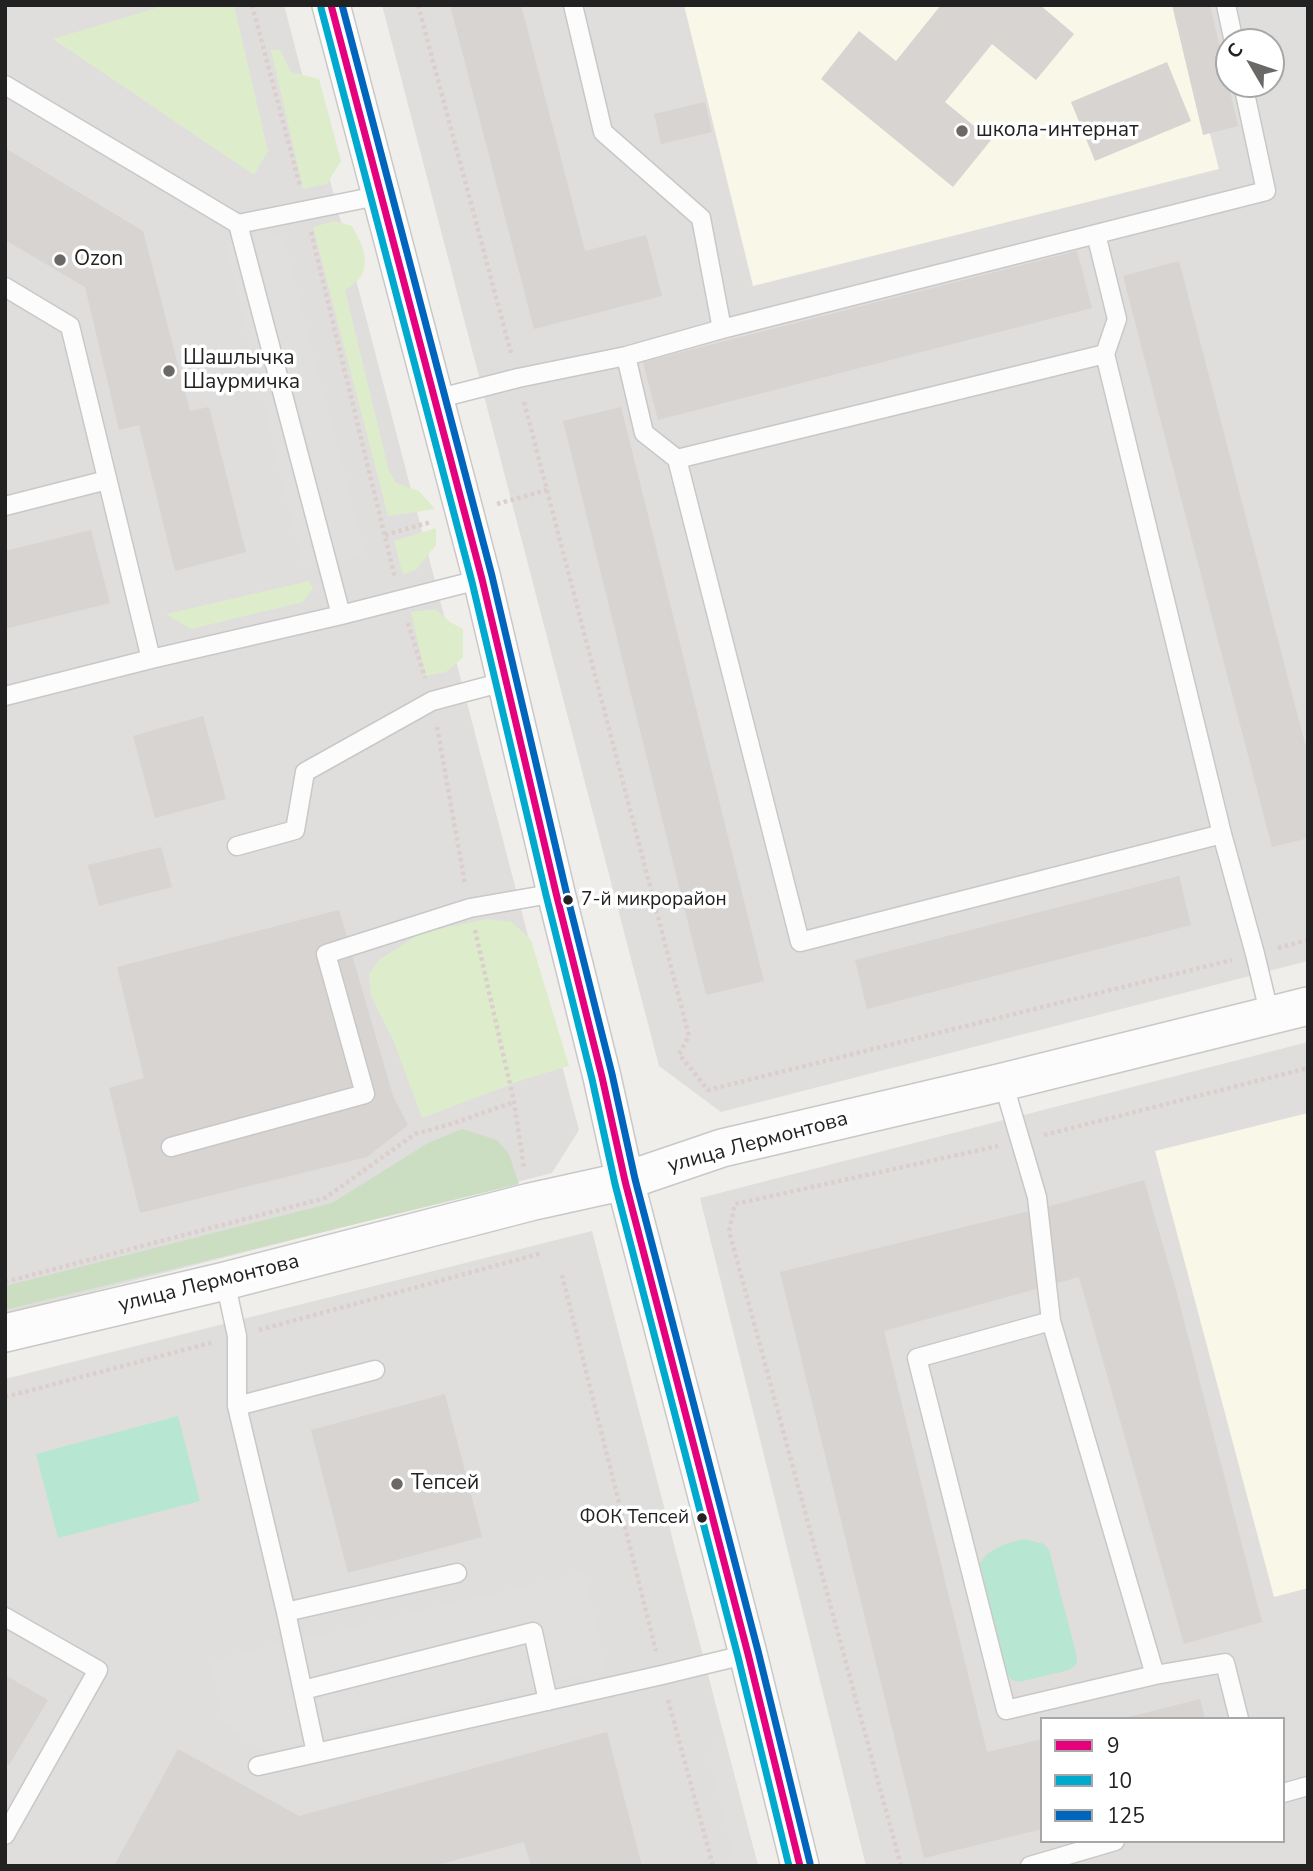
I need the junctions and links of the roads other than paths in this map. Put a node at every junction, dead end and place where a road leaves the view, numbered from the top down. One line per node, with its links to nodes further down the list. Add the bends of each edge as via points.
1 (331, 5): 7 (street)
2 (573, 5): 11 (lane, via 603,132 701,218)
3 (1226, 5): 4 (lane)
4 (1231, 28)
5 (5, 85): 8 (lane)
6 (1246, 98): 9 (lane, via 1266,191)
7 (382, 195): 8 (lane); 14 (street)
8 (238, 224): 19 (lane)
9 (1096, 234): 11 (lane); 12 (lane, via 1117,319)
10 (5, 287): 16 (lane, via 69,326)
11 (722, 330): 13 (lane)
12 (1105, 354): 15 (lane); 23 (lane)
13 (626, 356): 14 (lane); 15 (lane, via 644,433)
14 (436, 399): 18 (street)
15 (677, 459): 23 (lane, via 800,942)
16 (107, 480): 17 (lane); 20 (lane)
17 (5, 506)
18 (482, 579): 19 (lane); 21 (street)
19 (341, 615): 20 (lane)
20 (151, 659): 22 (lane)
21 (507, 681): 24 (lane, via 432,701 305,772 295,830); 25 (street)
22 (5, 696)
23 (1222, 834): 27 (lane)
24 (237, 846)
25 (556, 893): 29 (lane, via 470,908 326,954 365,1094); 30 (street)
26 (1308, 1006): 27 (street, улица Лермонтова)
27 (1270, 1016): 28 (street, улица Лермонтова)
28 (1003, 1082): 30 (street, улица Лермонтова, via 722,1148); 32 (lane, via 1037,1197)
29 (171, 1147)
30 (625, 1181): 31 (street, улица Лермонтова); 39 (street)
31 (225, 1281): 33 (street, улица Лермонтова); 35 (lane, via 237,1336)
32 (1051, 1321): 40 (lane); 40 (lane, via 917,1358 1006,1710)
33 (5, 1334)
34 (374, 1370): 35 (lane)
35 (237, 1406): 37 (lane)
36 (457, 1573): 37 (lane)
37 (286, 1612): 41 (lane)
38 (5, 1617): 48 (lane, via 98,1670)
39 (748, 1654): 42 (lane); 50 (street)
40 (1154, 1675): 43 (lane, via 1225,1663)
41 (303, 1690): 42 (lane, via 533,1632); 44 (lane)
42 (548, 1700): 44 (lane)
43 (1238, 1717)
44 (316, 1753): 45 (lane)
45 (258, 1766)
46 (1308, 1786): 47 (lane)
47 (1285, 1792)
48 (5, 1835)
49 (1108, 1843): 51 (lane)
50 (800, 1866)
51 (1030, 1866)

